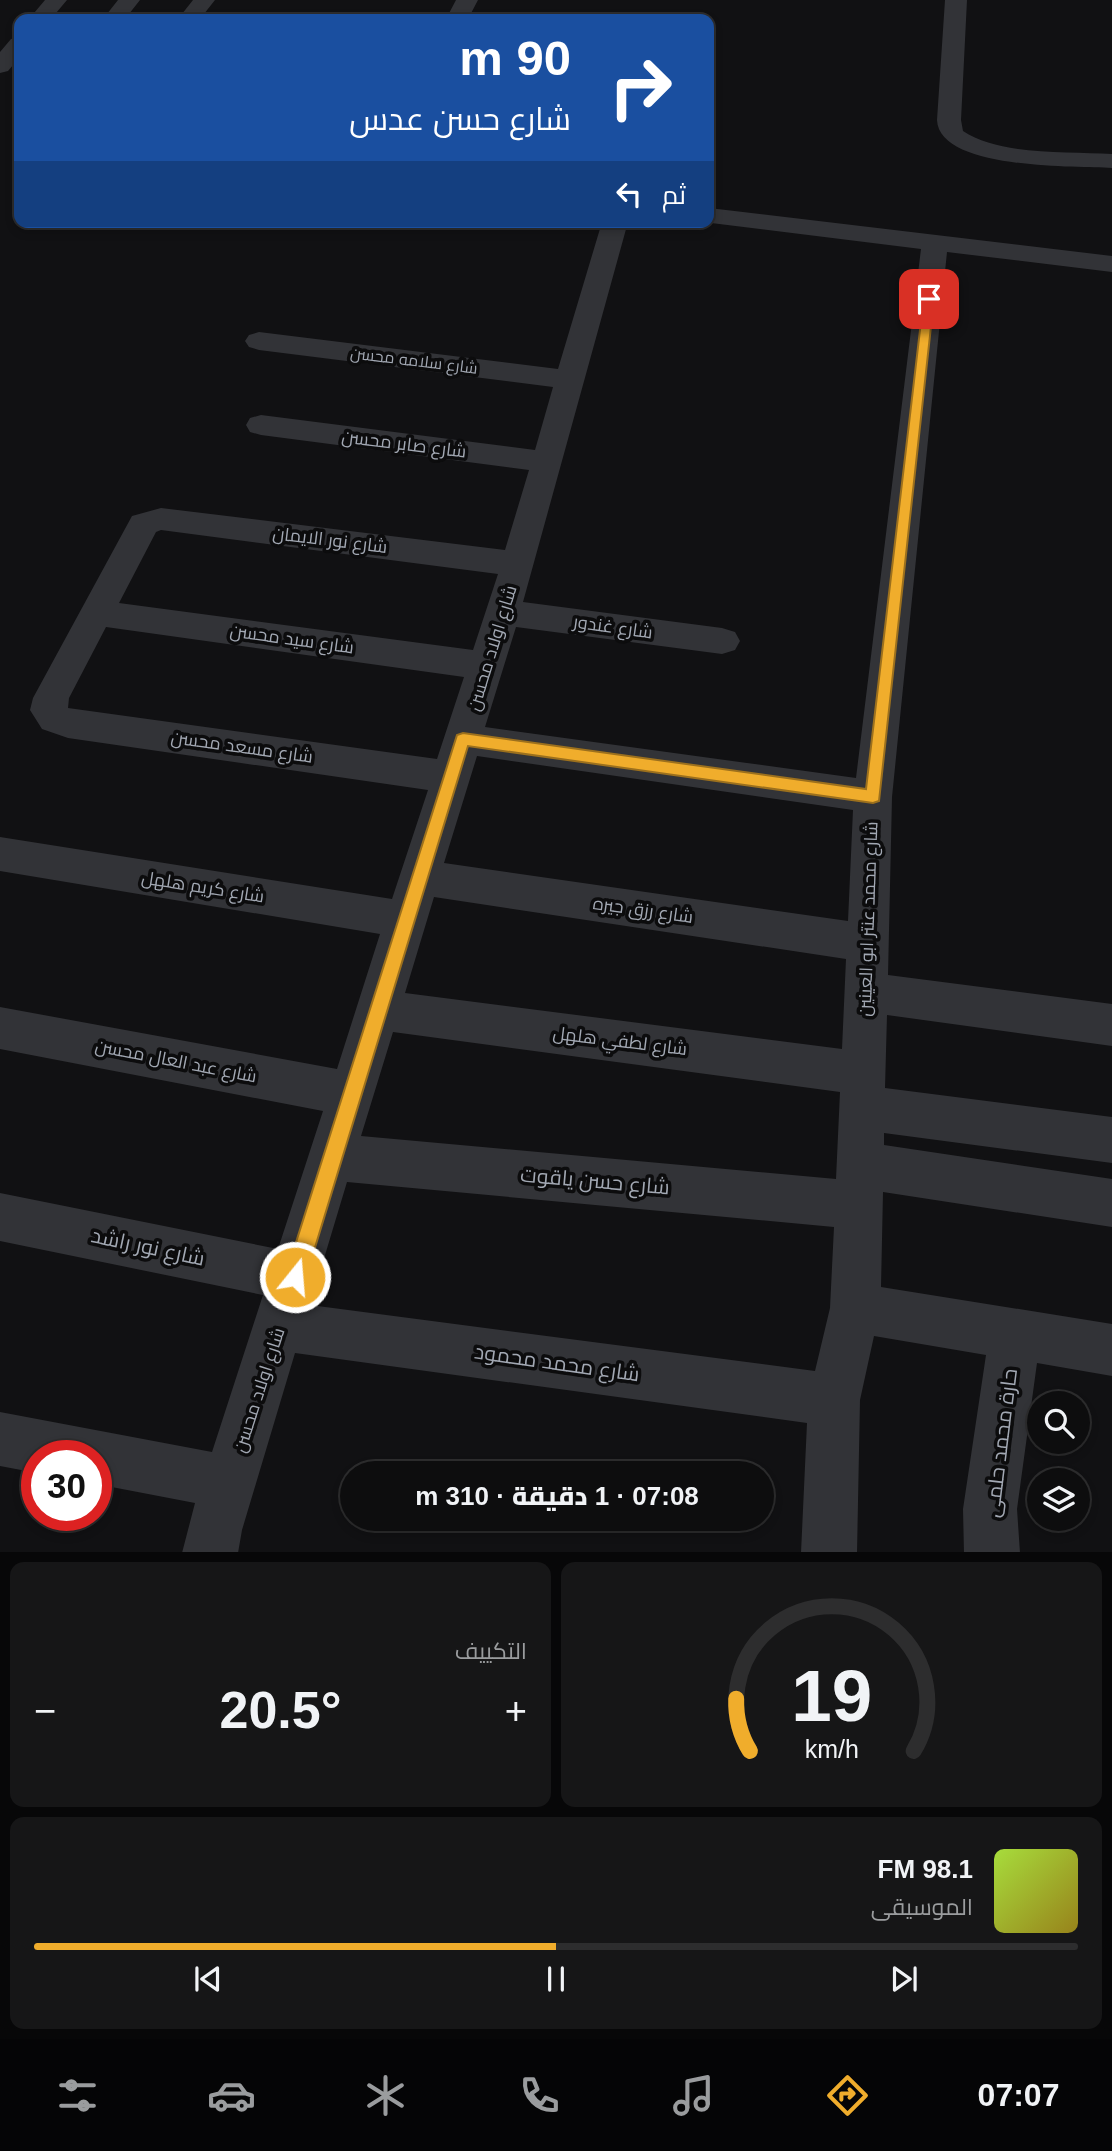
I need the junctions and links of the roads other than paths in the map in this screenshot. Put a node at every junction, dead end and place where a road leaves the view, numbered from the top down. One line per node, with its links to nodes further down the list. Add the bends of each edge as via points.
1 (56, 0): 5 (street)
2 (129, 0): 6 (street)
3 (204, 0): 7 (street)
4 (956, 0): 10 (street, via 949,130 974,147 994,151)
5 (44, 14)
6 (118, 14)
7 (193, 14)
8 (14, 50): 9 (street)
9 (0, 66)
10 (1112, 160)
11 (714, 217): 13 (street)
12 (613, 228): 16 (street, شارع اولاد محسن)
13 (935, 243): 14 (street); 26 (street, شارع محمد عنتر ابو العينين)
14 (1112, 264)
15 (259, 341): 16 (street, شارع سلامه محسن)
16 (569, 380): 18 (street, شارع اولاد محسن)
17 (261, 425): 18 (street, شارع صابر محسن)
18 (546, 462): 19 (street, شارع اولاد محسن)
19 (518, 564): 20 (street, شارع اولاد محسن); 21 (street, شارع نور الايمان, via 162,519 144,524)
20 (503, 612): 22 (street, شارع غندور); 23 (street, شارع اولاد محسن)
21 (96, 613): 23 (street, شارع سيد محسن); 25 (street, شارع مسعد محسن, via 51,698 49,710 55,719)
22 (722, 642)
23 (487, 666): 24 (street, شارع اولاد محسن)
24 (463, 739): 25 (street, شارع اولاد محسن); 26 (street)
25 (450, 777): 28 (street, شارع اولاد محسن)
26 (873, 797): 30 (street, شارع محمد عنتر ابو العينين)
27 (0, 854): 29 (street, شارع كريم هلهل)
28 (419, 877): 29 (street, شارع اولاد محسن); 30 (street, شارع رزق جيره)
29 (405, 920): 32 (street, شارع اولاد محسن)
30 (866, 943): 31 (street, شارع محمد عنتر ابو العينين)
31 (865, 992): 33 (street); 35 (street, شارع محمد عنتر ابو العينين)
32 (378, 1010): 35 (street, شارع لطفي هلهل); 36 (street, شارع اولاد محسن)
33 (1112, 1025)
34 (0, 1028): 36 (street, شارع عبد العال محسن)
35 (862, 1090): 37 (street, شارع لطفي هلهل); 39 (street, شارع محمد عنتر ابو العينين)
36 (352, 1094): 38 (street, شارع اولاد محسن)
37 (1112, 1140)
38 (333, 1157): 39 (street, شارع حسن ياقوت); 42 (street, شارع اولاد محسن)
39 (859, 1185): 40 (street, شارع حسن ياقوت); 43 (street, شارع محمد عنتر ابو العينين)
40 (1112, 1203)
41 (0, 1216): 42 (street, شارع نور راشد)
42 (295, 1277): 44 (street, شارع اولاد محسن)
43 (855, 1308): 45 (street); 47 (street, شارع محمد عنتر ابو العينين)
44 (280, 1326): 47 (street, شارع محمد محمود); 51 (street, شارع اولاد محسن)
45 (1015, 1334): 46 (street); 54 (street, حارة محمد حلمى, via 990,1509)
46 (1112, 1350)
47 (834, 1400): 53 (street, شارع محمد عنتر ابو العينين)
48 (0, 1439): 49 (street)
49 (21, 1443)
50 (112, 1460): 51 (street)
51 (230, 1483): 52 (street, شارع اولاد محسن)
52 (210, 1552)
53 (829, 1552)
54 (992, 1552)

